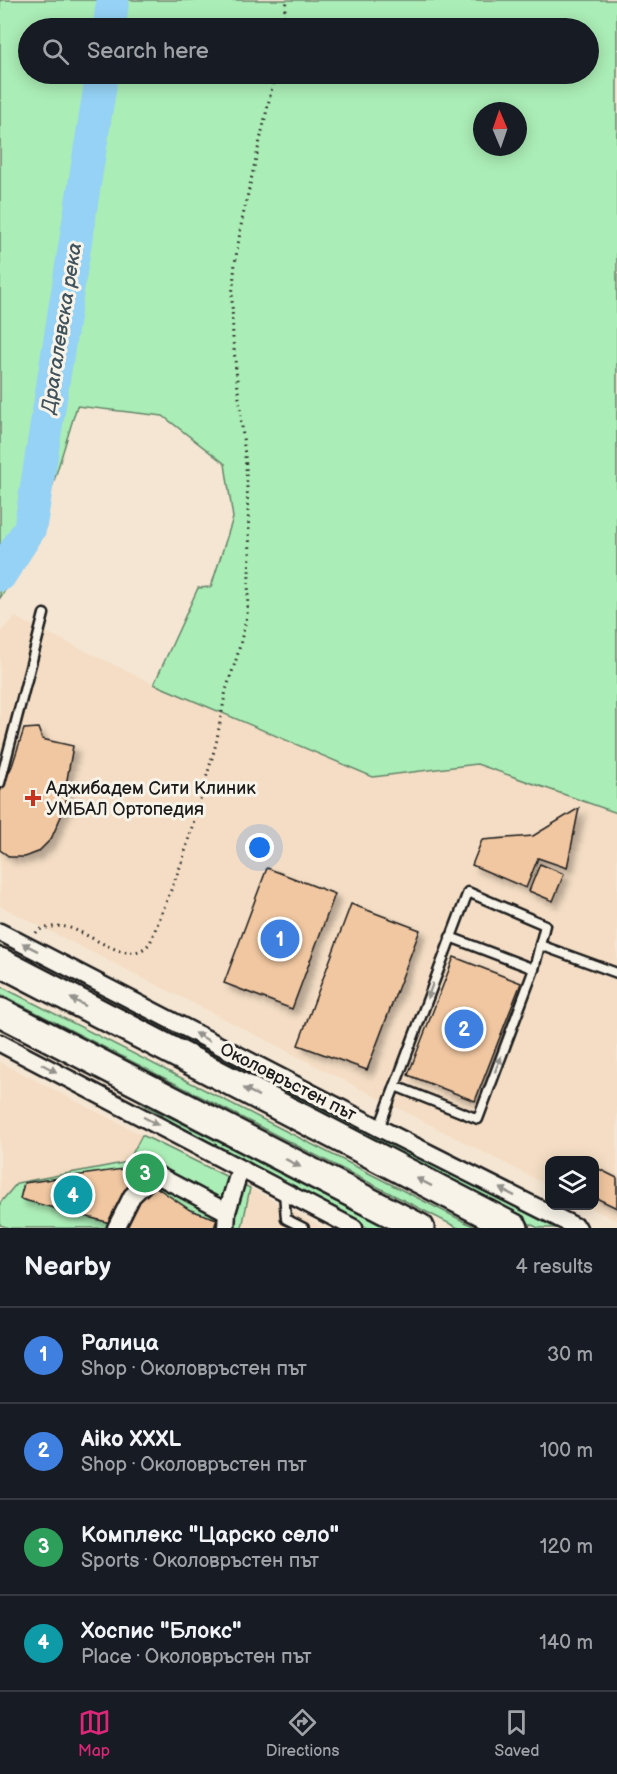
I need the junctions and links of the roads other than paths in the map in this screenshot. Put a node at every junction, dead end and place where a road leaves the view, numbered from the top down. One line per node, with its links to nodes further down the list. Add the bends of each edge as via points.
1 (44, 614): 2 (lane)
2 (0, 783)
3 (0, 932): 14 (street, Околовръстен път, one-way to 3)
4 (450, 937): 5 (lane, via 468,892 545,925); 7 (lane); 13 (lane, one-way to 13)
5 (540, 945): 7 (lane); 8 (lane)
6 (0, 962): 23 (highway, Околовръстен път, one-way to 6)
7 (534, 969): 13 (lane, one-way to 7, via 478,1119)
8 (617, 973)
9 (0, 1012): 11 (highway)
10 (0, 1019): 11 (highway)
11 (44, 1034): 22 (highway, one-way to 22)
12 (0, 1042): 15 (street, one-way to 15)
13 (395, 1086): 14 (lane)
14 (379, 1128): 24 (street, Околовръстен път, one-way to 14)
15 (240, 1169): 16 (street); 17 (street)
16 (284, 1192): 18 (lane); 21 (street)
17 (227, 1220): 19 (street, via 155,1174 132,1196)
18 (286, 1223): 20 (lane)
19 (116, 1228)
20 (304, 1228)
21 (354, 1228)
22 (420, 1228)
23 (513, 1228)
24 (578, 1228)

